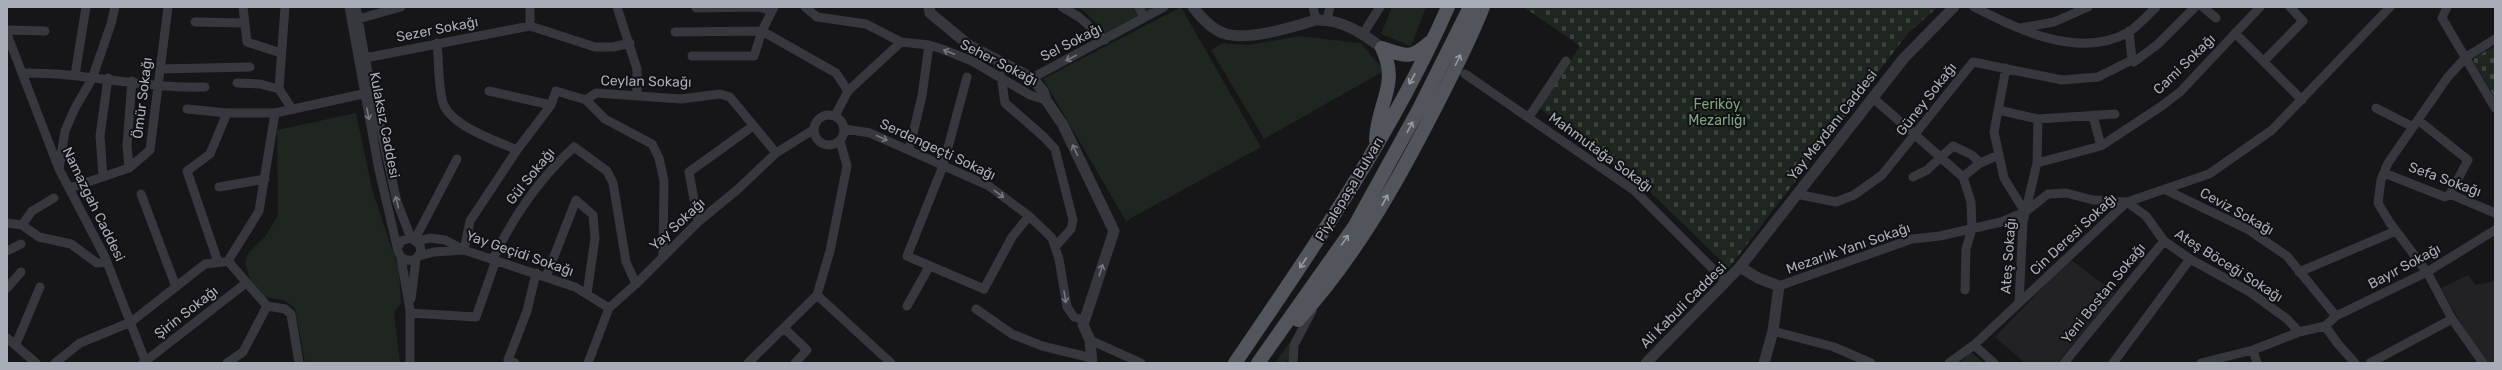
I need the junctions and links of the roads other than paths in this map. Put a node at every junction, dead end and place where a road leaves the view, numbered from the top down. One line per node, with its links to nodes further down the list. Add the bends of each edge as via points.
1 (86, 7): 73 (street)
2 (115, 7): 78 (street)
3 (168, 7): 70 (street, Ömür Sokağı)
4 (243, 7): 41 (street)
5 (285, 7): 61 (street)
6 (349, 7): 86 (street, Kulaksız Caddesi)
7 (356, 7): 38 (street, Kulaksız Caddesi)
8 (401, 7): 38 (street)
9 (530, 7): 42 (street)
10 (617, 7): 57 (street)
11 (805, 7): 35 (street, Seher Sokağı)
12 (820, 7): 35 (street)
13 (928, 7): 77 (street, via 930,13 970,46)
14 (1062, 7): 53 (street, via 1080,17)
15 (1139, 7): 36 (street)
16 (1164, 7): 36 (street, Sel Sokağı)
17 (1193, 7): 39 (street, via 1200,16 1223,33 1253,36)
18 (1313, 7): 39 (street)
19 (1330, 7): 39 (street)
20 (1380, 7): 51 (street)
21 (1448, 7): 54 (main road, Piyalepaşa Bulvarı)
22 (1954, 7): 88 (street, Yay Meydanı Caddesi, via 1904,58)
23 (1974, 7): 43 (street)
24 (2088, 7): 43 (street, via 2054,22)
25 (2156, 7): 48 (street)
26 (2195, 7): 67 (street, via 2158,44)
27 (2203, 7): 37 (street)
28 (2260, 7): 49 (street, Cami Sokağı)
29 (2290, 7): 66 (street, via 2303,21)
30 (2390, 7): 91 (street, Cin Deresi Sokağı)
31 (2447, 7): 63 (street, via 2442,18)
32 (696, 8): 33 (street)
33 (773, 9): 46 (street)
34 (1480, 9): 177 (main road, one-way to 34, via 1357,247 1383,205 1432,113); 198 (main road, Piyalepaşa Bulvarı, one-way to 34, via 1354,227 1417,114)
35 (820, 17): 55 (street, Seher Sokağı, via 866,24)
36 (1144, 18): 53 (street, Sel Sokağı)
37 (2216, 18)
38 (358, 19): 64 (street, Kulaksız Caddesi)
39 (1322, 20): 51 (street, via 1358,29)
40 (195, 22): 41 (street)
41 (245, 23): 61 (street, via 247,42)
42 (530, 26): 56 (street, Sezer Sokağı); 57 (street, Sezer Sokağı, via 595,47)
43 (2022, 28): 48 (street, via 2074,44 2102,42)
44 (7, 30): 45 (street)
45 (45, 31)
46 (762, 31): 47 (street); 62 (street, via 754,56); 85 (street, via 836,73)
47 (675, 32)
48 (2129, 32): 69 (street, Güney Sokağı, via 2132,60 2098,77 2062,80)
49 (2235, 33): 66 (street); 112 (street, Cami Sokağı, via 2180,92)
50 (7, 34): 60 (street, Namazgah Caddesi)
51 (1363, 34): 59 (street)
52 (2495, 39): 63 (street)
53 (1105, 40): 77 (street, Sel Sokağı, one-way to 77)
54 (1433, 40): 59 (main road, via 1416,54 1406,57); 111 (main road, Piyalepaşa Bulvarı, one-way to 111)
55 (901, 42): 58 (street, Seher Sokağı); 85 (street)
56 (437, 43): 64 (street, Sezer Sokağı); 113 (street, via 442,101 449,112 460,124)
57 (630, 43): 87 (street, via 637,69)
58 (929, 45): 74 (street, Seher Sokağı, one-way to 58, via 972,61); 114 (street, via 922,96)
59 (1382, 48): 111 (main road, via 1388,61 1390,85 1376,126)
60 (8, 50): 71 (street, Namazgah Caddesi)
61 (281, 53): 83 (street)
62 (692, 56)
63 (2466, 57): 94 (street); 105 (street, via 2447,78)
64 (365, 58): 86 (street, Kulaksız Caddesi)
65 (1566, 61): 103 (street)
66 (2264, 61): 91 (street)
67 (2134, 62)
68 (250, 67): 70 (street)
69 (2006, 68): 97 (street); 109 (street, Güney Sokağı, via 1973,62)
70 (160, 69): 81 (street, Ömür Sokağı)
71 (23, 72): 73 (street); 123 (street, Namazgah Caddesi)
72 (1465, 74): 103 (street, Mahmutağa Sokağı)
73 (75, 75): 78 (street)
74 (1001, 76): 90 (street, Seher Sokağı, via 1030,95); 149 (street, via 1005,103 1055,149 1073,220 1071,229)
75 (108, 78): 78 (street); 79 (street); 125 (street, via 100,136)
76 (967, 78): 121 (street)
77 (1032, 78): 90 (street, via 1043,91)
78 (92, 79): 123 (street, via 65,131)
79 (132, 82): 81 (street); 122 (street, via 127,145)
80 (237, 83): 83 (street, via 260,84)
81 (158, 85): 82 (street); 122 (street, Ömür Sokağı, via 150,150)
82 (205, 87)
83 (279, 89): 96 (street)
84 (489, 91): 92 (street)
85 (848, 91): 101 (street)
86 (368, 93): 96 (street); 146 (street, Kulaksız Caddesi, one-way to 86, via 397,202); 150 (street, Kulaksız Caddesi, one-way to 150, via 379,170)
87 (637, 96): 89 (street, Ceylan Sokağı, via 596,93); 106 (street, Ceylan Sokağı, via 680,99 720,94 730,97)
88 (1873, 98): 109 (street); 133 (street, Yay Meydanı Caddesi)
89 (586, 100): 92 (street, via 556,91); 153 (street, via 606,119 652,144 659,158 664,181)
90 (1046, 100): 187 (street, one-way to 90, via 1114,231 1063,125)
91 (2302, 100): 131 (street, Cin Deresi Sokağı, via 2272,130 2209,174)
92 (551, 105): 113 (street)
93 (2376, 108): 105 (street)
94 (2495, 108)
95 (187, 109): 98 (street)
96 (292, 109): 99 (street)
97 (1998, 110): 104 (street); 116 (street, via 1994,132)
98 (228, 113): 99 (street); 160 (street, via 210,154 188,171)
99 (275, 113): 128 (street)
100 (2115, 114): 102 (street)
101 (836, 116): 107 (street); 108 (street, via 823,116)
102 (2093, 116): 104 (street); 112 (street)
103 (1529, 117): 168 (street, Mahmutağa Sokağı, via 1635,191)
104 (2038, 118): 119 (street)
105 (2415, 124): 124 (street); 134 (street, via 2468,160)
106 (753, 126): 115 (street, Ceylan Sokağı); 140 (street, via 689,172)
107 (845, 129): 110 (street); 114 (street, Serdengeçti Sokağı, one-way to 114, via 870,133)
108 (813, 130): 110 (street, via 822,144 831,146); 115 (street, Yay Sokağı)
109 (1914, 136): 117 (street); 133 (street, Güney Sokağı, via 1882,176 1854,195 1836,202)
110 (840, 141): 178 (street, via 847,166)
111 (1376, 146): 212 (main road, Piyalepaşa Bulvarı, one-way to 212, via 1312,251)
112 (2101, 146): 119 (street, Cami Sokağı)
113 (516, 150): 151 (street, via 470,221)
114 (908, 150): 121 (street, Serdengeçti Sokağı)
115 (776, 153): 140 (street, Yay Sokağı)
116 (1999, 155): 120 (street); 137 (street, via 2004,178)
117 (1941, 158): 120 (street, via 1953,146 1972,155); 126 (street, via 1927,170); 127 (street)
118 (457, 159): 146 (street)
119 (2037, 162): 137 (street)
120 (1980, 163): 127 (street)
121 (943, 166): 139 (street, Serdengeçti Sokağı, one-way to 139, via 989,186); 161 (street, via 907,256)
122 (129, 168): 125 (street, Ömür Sokağı)
123 (59, 169): 130 (street, Namazgah Caddesi)
124 (2384, 173): 134 (street, Sefa Sokağı, via 2445,197); 145 (street, via 2378,203)
125 (103, 177): 130 (street, Ömür Sokağı)
126 (1913, 177)
127 (1963, 177): 143 (street, via 1971,202)
128 (265, 179): 129 (street); 158 (street, via 259,211)
129 (219, 187)
130 (70, 188): 159 (street, Namazgah Caddesi)
131 (2166, 190): 136 (street, Cin Deresi Sokağı); 164 (street, Ceviz Sokağı, via 2249,230 2286,256)
132 (141, 194): 171 (street)
133 (1796, 194): 162 (street, Yay Meydanı Caddesi)
134 (2450, 194): 138 (street, Sefa Sokağı)
135 (54, 198): 142 (street, via 32,211)
136 (2127, 202): 137 (street, Mezarlık Yanı Sokağı, via 2093,200 2066,193 2048,194); 147 (street, Ateş Böceği Sokağı, via 2146,216); 179 (street, Cin Deresi Sokağı)
137 (2025, 212): 143 (street, Mezarlık Yanı Sokağı, via 2001,222); 179 (street, Ateş Sokağı)
138 (2495, 213)
139 (1029, 216): 149 (street, Serdengeçti Sokağı, via 1052,238); 161 (street, via 1012,237 984,289)
140 (698, 222): 153 (street, Yay Sokağı)
141 (7, 223): 142 (street)
142 (22, 225): 159 (street, via 38,237 71,244 97,263)
143 (1972, 229): 172 (street, Mezarlık Yanı Sokağı, via 1912,239); 175 (street, via 1966,249)
144 (2495, 230): 165 (street, Bayır Sokağı)
145 (2396, 231): 164 (street); 165 (street)
146 (415, 239): 150 (street, via 401,241); 151 (street, Yay Geçidi Sokağı, via 445,240); 154 (street, via 421,248)
147 (2164, 240): 156 (street, Ateş Böceği Sokağı); 220 (street, Yeni Bostan Sokağı)
148 (21, 244): 152 (street)
149 (1055, 247): 187 (street, Serdengeçti Sokağı, one-way to 187, via 1067,307 1074,316)
150 (398, 248): 155 (street)
151 (464, 250): 154 (street, via 434,252); 157 (street, Yay Geçidi Sokağı)
152 (7, 251)
153 (663, 255): 170 (street, Yay Sokağı)
154 (418, 257): 155 (street, via 409,261); 184 (street)
155 (401, 258): 184 (street)
156 (2190, 259): 192 (street, Ateş Böceği Sokağı, via 2250,292 2287,319); 221 (street)
157 (495, 260): 166 (street, Yay Geçidi Sokağı); 170 (street, Gül Sokağı, via 510,224 521,208 574,147 607,171 613,183 624,255); 184 (street, via 476,317)
158 (228, 261): 160 (street); 169 (street)
159 (107, 262): 188 (street, Namazgah Caddesi)
160 (218, 262): 171 (street, via 205,264)
161 (929, 267): 181 (street)
162 (1740, 267): 168 (street, Ali Kabuli Caddesi); 172 (street, via 1758,278)
163 (21, 272): 174 (street)
164 (2299, 272): 185 (street, Ceviz Sokağı)
165 (2427, 272): 185 (street, Bayır Sokağı); 186 (street)
166 (536, 273): 167 (street, Yay Geçidi Sokağı); 202 (street, via 527,311)
167 (546, 277): 176 (street, Yay Geçidi Sokağı); 176 (street, via 576,200 593,215 595,238)
168 (1726, 282): 215 (street, Ali Kabuli Caddesi)
169 (246, 283): 180 (street); 201 (street, Şirin Sokağı)
170 (636, 284): 182 (street, Yay Sokağı)
171 (176, 286): 188 (street)
172 (1779, 286): 191 (street)
173 (40, 287): 195 (street)
174 (7, 288)
175 (1965, 290)
176 (588, 294): 182 (street, Yay Geçidi Sokağı)
177 (1321, 294): 198 (main road); 214 (street, via 1294,345)
178 (818, 295): 190 (street); 210 (street)
179 (2019, 302): 196 (street, Cin Deresi Sokağı)
180 (267, 306): 205 (street, via 243,352); 206 (street, via 285,309 291,314)
181 (907, 306)
182 (609, 308): 207 (street, Yay Sokağı)
183 (976, 309): 200 (street, via 1012,334 1042,346)
184 (410, 311): 199 (street)
185 (2336, 316): 189 (street, Bayır Sokağı)
186 (2452, 319): 225 (street); 226 (street)
187 (1084, 320): 194 (street, via 1083,325)
188 (131, 322): 201 (street, Namazgah Caddesi); 204 (street, via 80,343)
189 (2325, 326): 192 (street); 224 (street)
190 (785, 329): 208 (street); 209 (street, via 807,350)
191 (1773, 331): 216 (street); 217 (street, via 1834,347)
192 (2299, 332): 197 (street)
193 (7, 338): 195 (street)
194 (1090, 340): 200 (street); 211 (street)
195 (16, 344): 203 (street)
196 (1974, 345): 218 (street, Cin Deresi Sokağı); 219 (street)
197 (2253, 350): 222 (street); 223 (street)
198 (1266, 351): 213 (main road, Piyalepaşa Bulvarı)
199 (412, 360)
200 (1092, 360)
201 (145, 362)
202 (510, 362)
203 (36, 363)
204 (55, 363)
205 (227, 363)
206 (299, 363)
207 (588, 363)
208 (748, 363)
209 (795, 363)
210 (892, 363)
211 (1141, 363)
212 (1235, 363)
213 (1258, 363)
214 (1292, 363)
215 (1646, 363)
216 (1764, 363)
217 (1871, 363)
218 (1949, 363)
219 (1994, 363)
220 (2064, 363)
221 (2113, 363)
222 (2201, 363)
223 (2257, 363)
224 (2355, 363)
225 (2370, 363)
226 (2483, 363)

